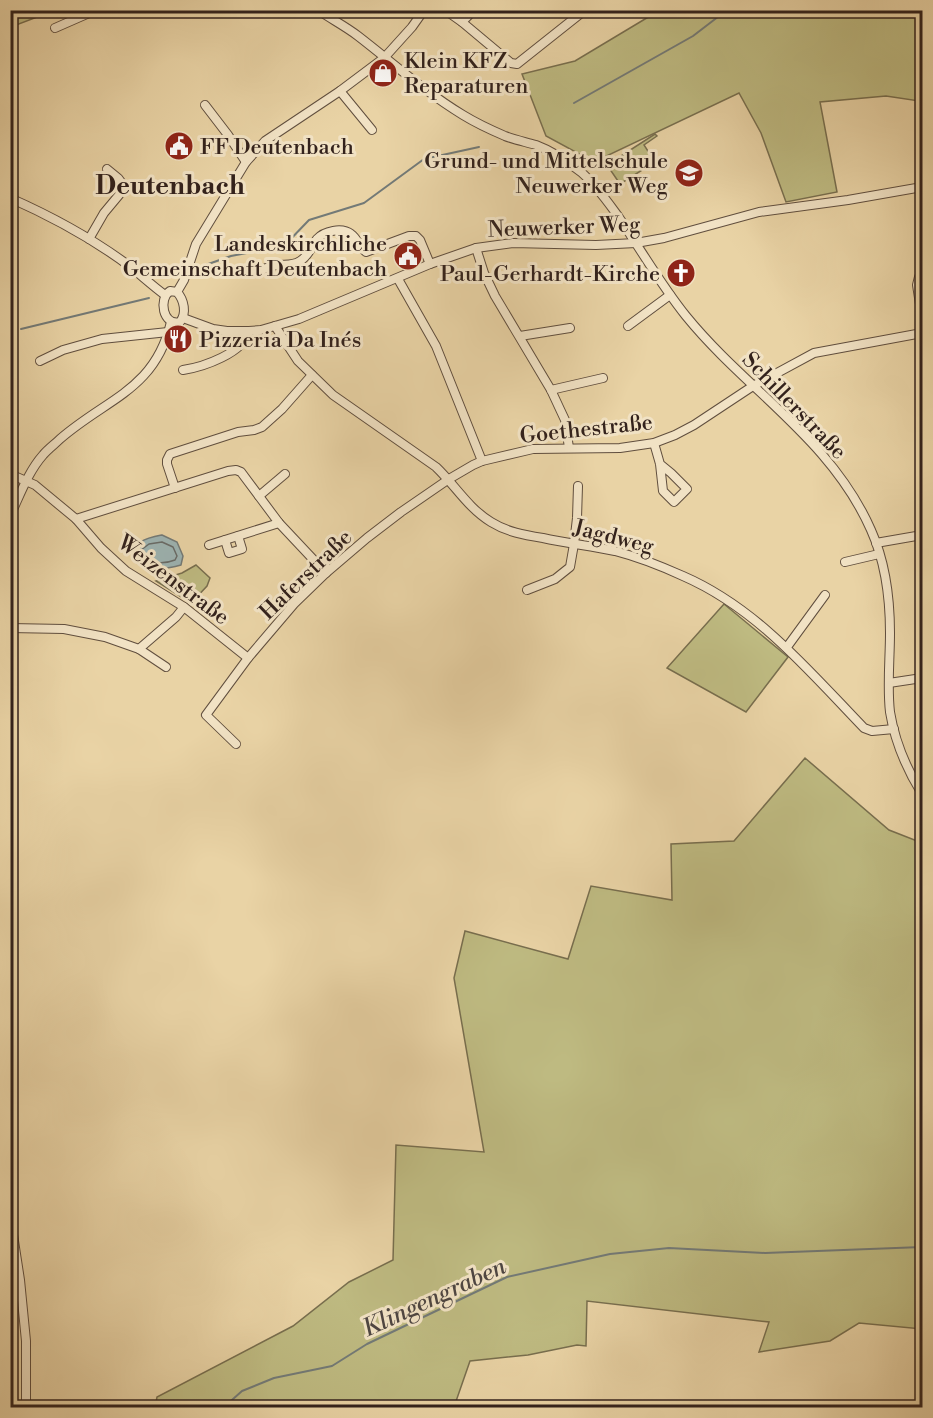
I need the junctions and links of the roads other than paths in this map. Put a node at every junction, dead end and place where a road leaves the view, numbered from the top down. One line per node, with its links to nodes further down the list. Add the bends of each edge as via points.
1 (96, 10): 8 (street)
2 (318, 10): 9 (street, Schillerstraße, via 348,28)
3 (424, 10): 9 (street)
4 (445, 10): 7 (street)
5 (474, 10): 7 (street)
6 (585, 10): 7 (street, via 517,64)
7 (462, 22)
8 (55, 28)
9 (384, 58): 10 (street); 18 (street, Schillerstraße, via 462,114 506,136 548,150 571,165 592,182)
10 (339, 91): 12 (street); 13 (street, via 265,141)
11 (205, 105): 13 (street)
12 (372, 130)
13 (246, 162): 24 (street, via 196,244)
14 (107, 169): 17 (street, via 118,178 122,188)
15 (922, 187): 18 (street, Neuwerker Weg, via 759,212)
16 (10, 198): 17 (street)
17 (88, 239): 25 (street)
18 (636, 243): 19 (street, Neuwerker Weg, via 513,243); 26 (street, Schillerstraße)
19 (476, 248): 20 (street, Neuwerker Weg); 36 (street, via 492,290)
20 (430, 264): 21 (street, via 414,235 366,252 356,238 340,231 319,237 300,261); 23 (street, Neuwerker Weg)
21 (255, 273)
22 (919, 277): 27 (street)
23 (398, 279): 30 (street, Neuwerker Weg); 45 (street, via 436,346)
24 (177, 292): 25 (street); 28 (street)
25 (165, 295): 29 (street, via 164,309)
26 (670, 295): 31 (street); 41 (street, Schillerstraße, via 705,338)
27 (922, 317)
28 (183, 318): 29 (street, via 178,323); 34 (street, Neuwerker Weg, via 227,331)
29 (171, 321): 33 (street)
30 (275, 326): 34 (street, Neuwerker Weg); 39 (street, Jagdweg)
31 (628, 326)
32 (570, 328): 36 (street)
33 (168, 332): 37 (street, via 102,339); 50 (street, via 159,355 141,380 77,424 43,455)
34 (249, 332): 38 (street, via 248,339 235,350 208,364)
35 (922, 333): 41 (street, Goethestraße, via 814,353)
36 (519, 336): 42 (street)
37 (40, 361)
38 (183, 370)
39 (312, 375): 49 (street, Jagdweg, via 333,395); 52 (street, via 262,427 170,454 167,464)
40 (603, 378): 42 (street)
41 (753, 386): 43 (street, Goethestraße, via 694,425); 60 (street, Schillerstraße, via 826,457 854,496)
42 (551, 390): 44 (street, via 564,420)
43 (654, 442): 44 (street, Goethestraße, via 620,448); 46 (street)
44 (569, 448): 45 (street, Goethestraße, via 533,448)
45 (482, 461): 49 (street, Goethestraße)
46 (660, 464)
47 (10, 474): 50 (street, Weizenstraße)
48 (285, 474): 53 (street)
49 (448, 479): 61 (street, Jagdweg, via 470,506 491,522 513,532); 65 (street, Haferstraße)
50 (26, 482): 54 (street); 55 (street, Weizenstraße)
51 (578, 486): 61 (street)
52 (175, 488): 53 (street, via 236,470); 55 (street)
53 (259, 496): 56 (street)
54 (10, 516)
55 (76, 519): 68 (street, Weizenstraße, via 126,571)
56 (279, 524): 58 (street); 65 (street)
57 (922, 535): 60 (street)
58 (238, 536): 59 (street); 59 (street, via 242,549 229,553)
59 (225, 540): 62 (street)
60 (876, 543): 63 (street, Schillerstraße)
61 (574, 544): 66 (street, via 570,567 555,579); 70 (street, Jagdweg, via 635,557 707,587 746,612)
62 (209, 545)
63 (879, 554): 64 (street); 75 (street, Schillerstraße, via 890,611)
64 (844, 562)
65 (326, 573): 72 (street, Haferstraße)
66 (527, 590)
67 (825, 595): 70 (street)
68 (184, 607): 71 (street); 72 (street, Weizenstraße)
69 (10, 628): 71 (street, via 64,629)
70 (787, 647): 76 (street, Jagdweg, via 864,728)
71 (138, 649): 73 (street)
72 (248, 658): 77 (street, Haferstraße, via 206,715)
73 (166, 667)
74 (922, 678): 75 (street)
75 (889, 683): 76 (street, Schillerstraße)
76 (894, 729): 78 (street, via 908,771)
77 (236, 744)
78 (922, 794)
79 (10, 1215): 80 (street, via 26,1341)
80 (26, 1407)

